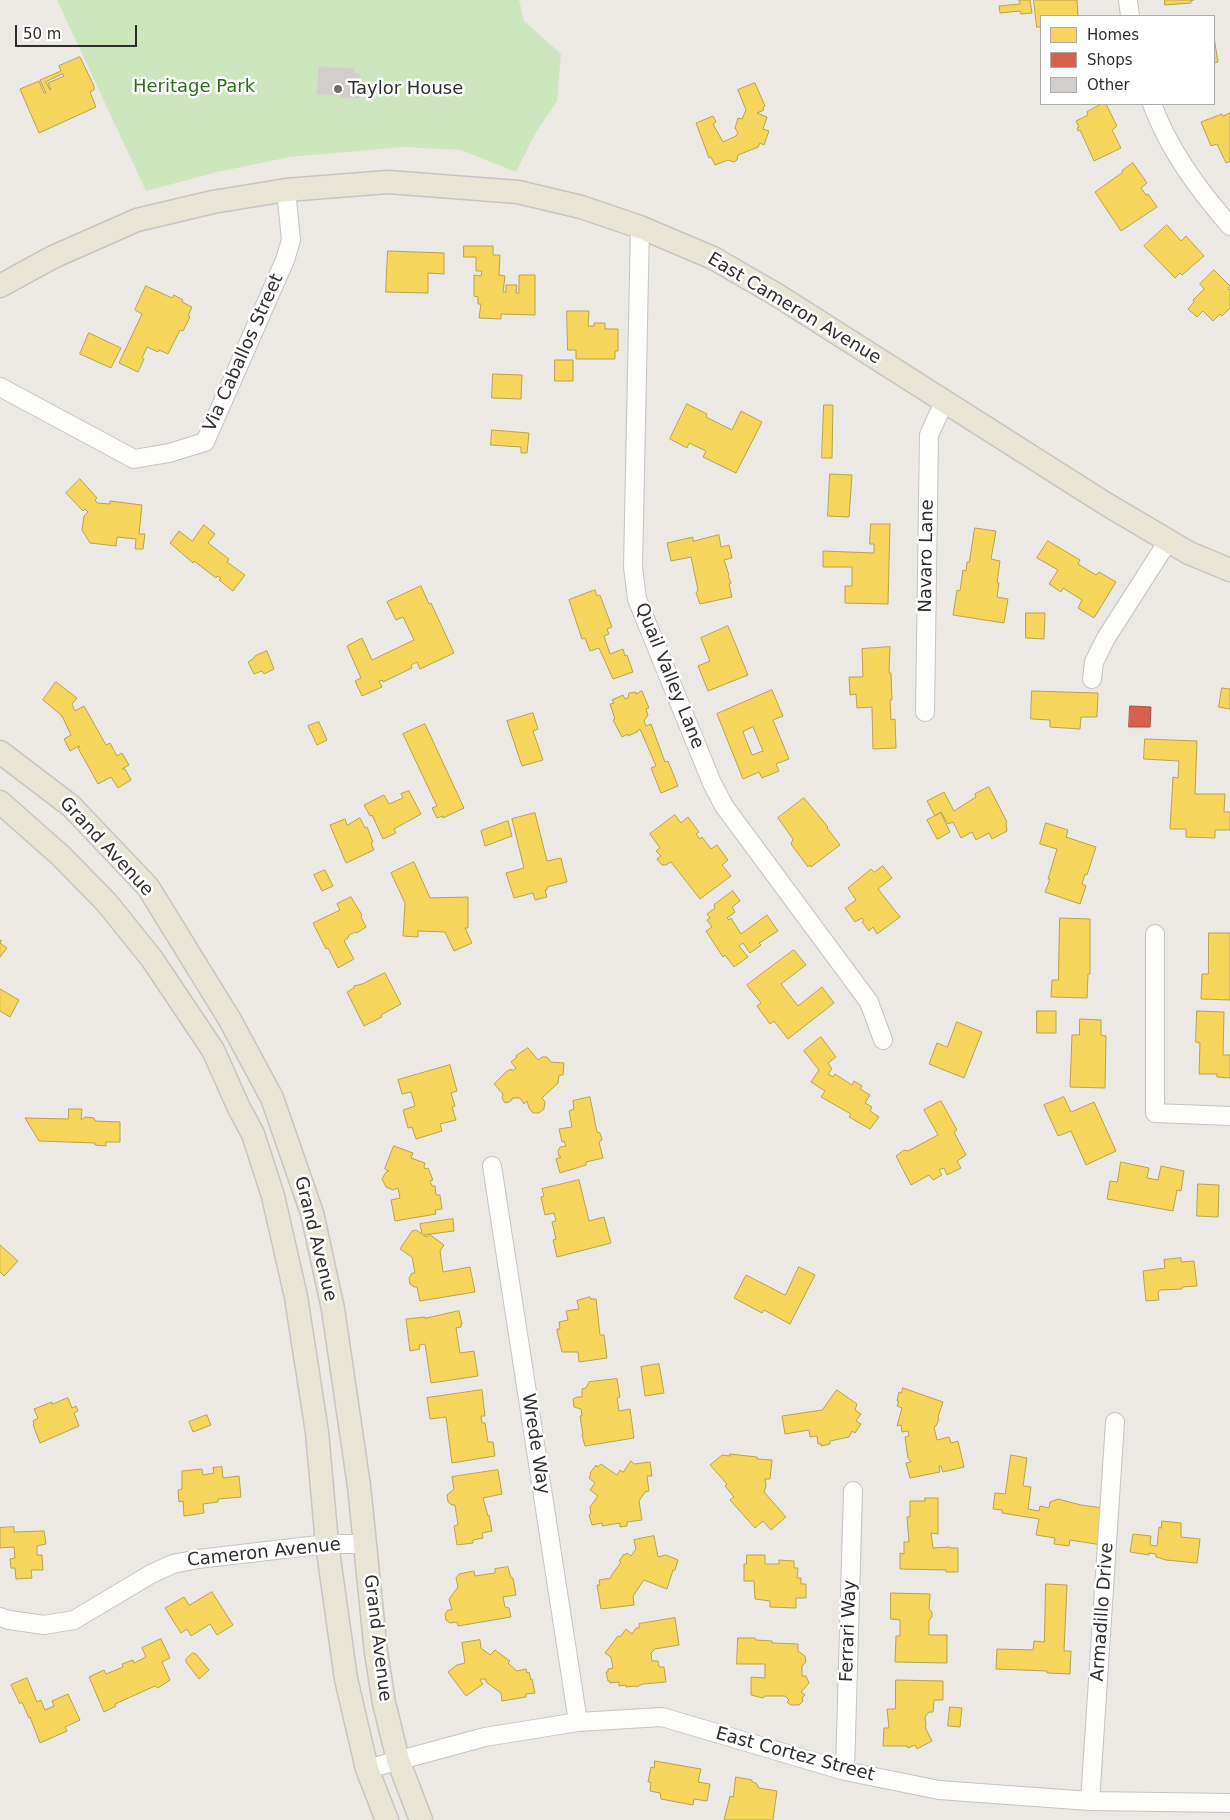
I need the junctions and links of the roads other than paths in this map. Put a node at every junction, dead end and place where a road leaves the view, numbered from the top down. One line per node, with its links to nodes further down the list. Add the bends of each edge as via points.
1 (1128, 0): 2 (street)
2 (1130, 15)
3 (1152, 105): 5 (street, via 1161,128 1199,190)
4 (286, 190): 6 (main road, East Cameron Avenue, via 388,182 518,192 581,207); 7 (main road, East Cameron Avenue, via 213,202 137,220 53,256); 8 (street, Via Caballos Street, via 290,240 285,260 205,442 169,453 134,458)
5 (1230, 226)
6 (640, 227): 9 (main road, East Cameron Avenue, via 713,258); 17 (street, Quail Valley Lane, via 633,566 638,599 724,806 869,1002)
7 (0, 286)
8 (0, 387)
9 (944, 402): 10 (main road, East Cameron Avenue); 13 (street, Navaro Lane, via 929,435)
10 (1168, 541): 11 (main road, East Cameron Avenue); 12 (street, via 1106,638 1094,662)
11 (1230, 570)
12 (1092, 678)
13 (925, 712)
14 (0, 752): 23 (main road, Grand Avenue, via 71,806 148,887 230,1020 272,1098 312,1213 333,1309)
15 (0, 802): 22 (main road, Grand Avenue, via 61,856 107,903 152,959 213,1050 253,1134 273,1196 296,1297 317,1432)
16 (1155, 934): 18 (street, via 1156,1112)
17 (883, 1040)
18 (1230, 1116)
19 (492, 1166): 25 (street, Wrede Way)
20 (1115, 1422): 29 (street, Armadillo Drive)
21 (853, 1491): 28 (street, Ferrari Way)
22 (327, 1544): 23 (street, Cameron Avenue); 24 (street, Cameron Avenue, via 173,1564 74,1620 44,1625); 27 (main road, Grand Avenue, via 344,1670)
23 (365, 1544): 26 (main road, Grand Avenue, via 376,1652 384,1704)
24 (0, 1617)
25 (578, 1722): 26 (street, East Cortez Street, via 485,1737); 28 (street, East Cortez Street, via 662,1717)
26 (398, 1760): 27 (street, East Cortez Street); 32 (main road, Grand Avenue)
27 (367, 1769): 31 (main road, Grand Avenue)
28 (845, 1771): 29 (street, East Cortez Street, via 939,1790)
29 (1090, 1801): 30 (street, East Cortez Street)
30 (1230, 1804)
31 (387, 1820)
32 (421, 1820)

